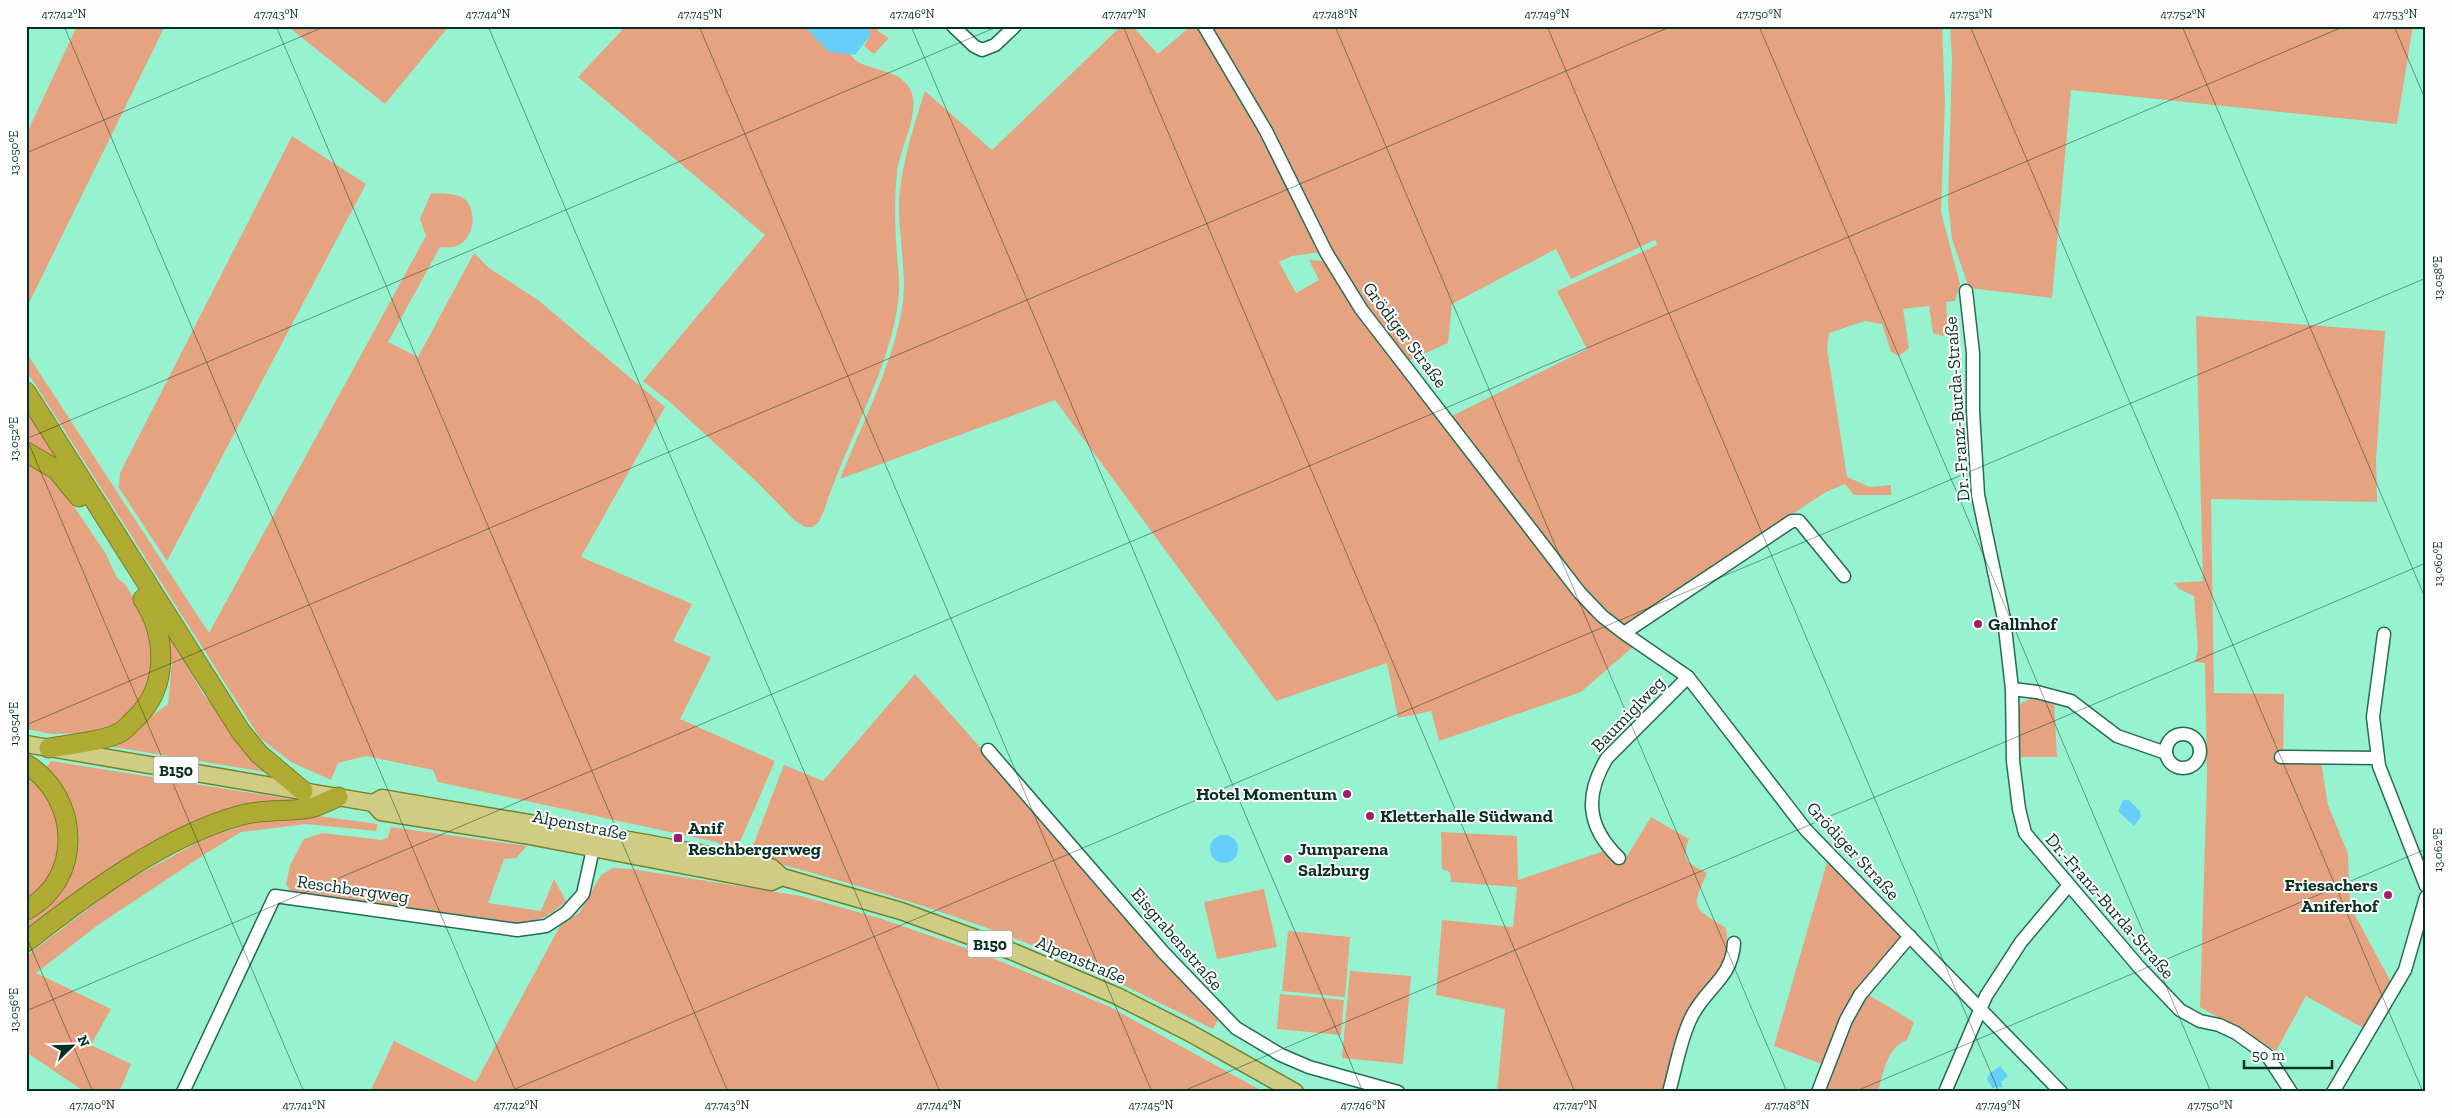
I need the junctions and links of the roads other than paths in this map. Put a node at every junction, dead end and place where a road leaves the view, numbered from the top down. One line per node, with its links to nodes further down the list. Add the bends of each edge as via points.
1 (953, 26): 2 (street, via 982,50 995,45)
2 (1015, 26)
3 (1204, 26): 8 (street, Grödiger Straße, via 1266,131 1326,252 1361,308 1580,593)
4 (1966, 291): 11 (street, Dr.-Franz-Burda-Straße, via 1973,353 1978,495 2004,620)
5 (26, 392): 19 (highway, via 241,732 260,754)
6 (26, 452): 13 (highway, via 57,470 71,484 153,614 161,645 159,678 153,696 146,708 121,732)
7 (1844, 576): 8 (street, via 1799,520 1792,521)
8 (1624, 633): 10 (street, Grödiger Straße)
9 (2384, 634): 17 (street, via 2374,716)
10 (1688, 677): 23 (street, Baumiglweg, via 1607,758 1597,774 1592,797 1594,821 1606,846); 29 (street, Grödiger Straße, via 1806,830)
11 (2012, 690): 15 (street, via 2038,692 2071,701 2117,736); 25 (street, Dr.-Franz-Burda-Straße, via 2013,760 2025,833)
12 (26, 744): 13 (main road, Alpenstraße / B150)
13 (49, 748): 19 (main road, Alpenstraße / B150)
14 (988, 750): 33 (street, Eisgrabenstraße, via 1176,966 1236,1028 1281,1055 1309,1067)
15 (2166, 753)
16 (2281, 757): 17 (street)
17 (2378, 758): 26 (street)
18 (26, 764): 28 (highway, via 39,772 61,801 69,831 67,860 57,883 37,904)
19 (303, 792): 20 (main road, Alpenstraße / B150)
20 (338, 797): 21 (main road, Alpenstraße / B150); 30 (highway, via 311,808 243,814 173,842 97,890)
21 (373, 803): 22 (main road, Alpenstraße / B150, via 381,812 524,834); 24 (main road, Alpenstraße / B150, via 382,798 646,842 771,867)
22 (593, 849): 24 (main road, Alpenstraße / B150, via 771,882); 34 (street, Reschbergweg, via 583,894 566,913 546,926 517,930 275,896)
23 (1619, 858)
24 (782, 877): 35 (main road, Alpenstraße / B150, via 901,911 1011,951 1116,996)
25 (2068, 885): 32 (street, via 2021,942); 41 (street, Dr.-Franz-Burda-Straße, via 2138,967 2180,1010 2200,1021 2236,1033 2267,1054)
26 (2426, 886)
27 (2426, 897): 42 (street, via 2405,970)
28 (26, 910)
29 (1910, 936): 32 (street, Grödiger Straße); 38 (street, via 1860,995 1846,1020)
30 (26, 942)
31 (1734, 942): 37 (street, via 1726,972 1690,1019)
32 (1980, 1007): 39 (street); 40 (street, Grödiger Straße)
33 (1383, 1090): 36 (street, Eisgrabenstraße)
34 (183, 1092)
35 (1295, 1092)
36 (1398, 1092)
37 (1669, 1092)
38 (1818, 1092)
39 (1945, 1092)
40 (2061, 1092)
41 (2291, 1092)
42 (2334, 1092)

